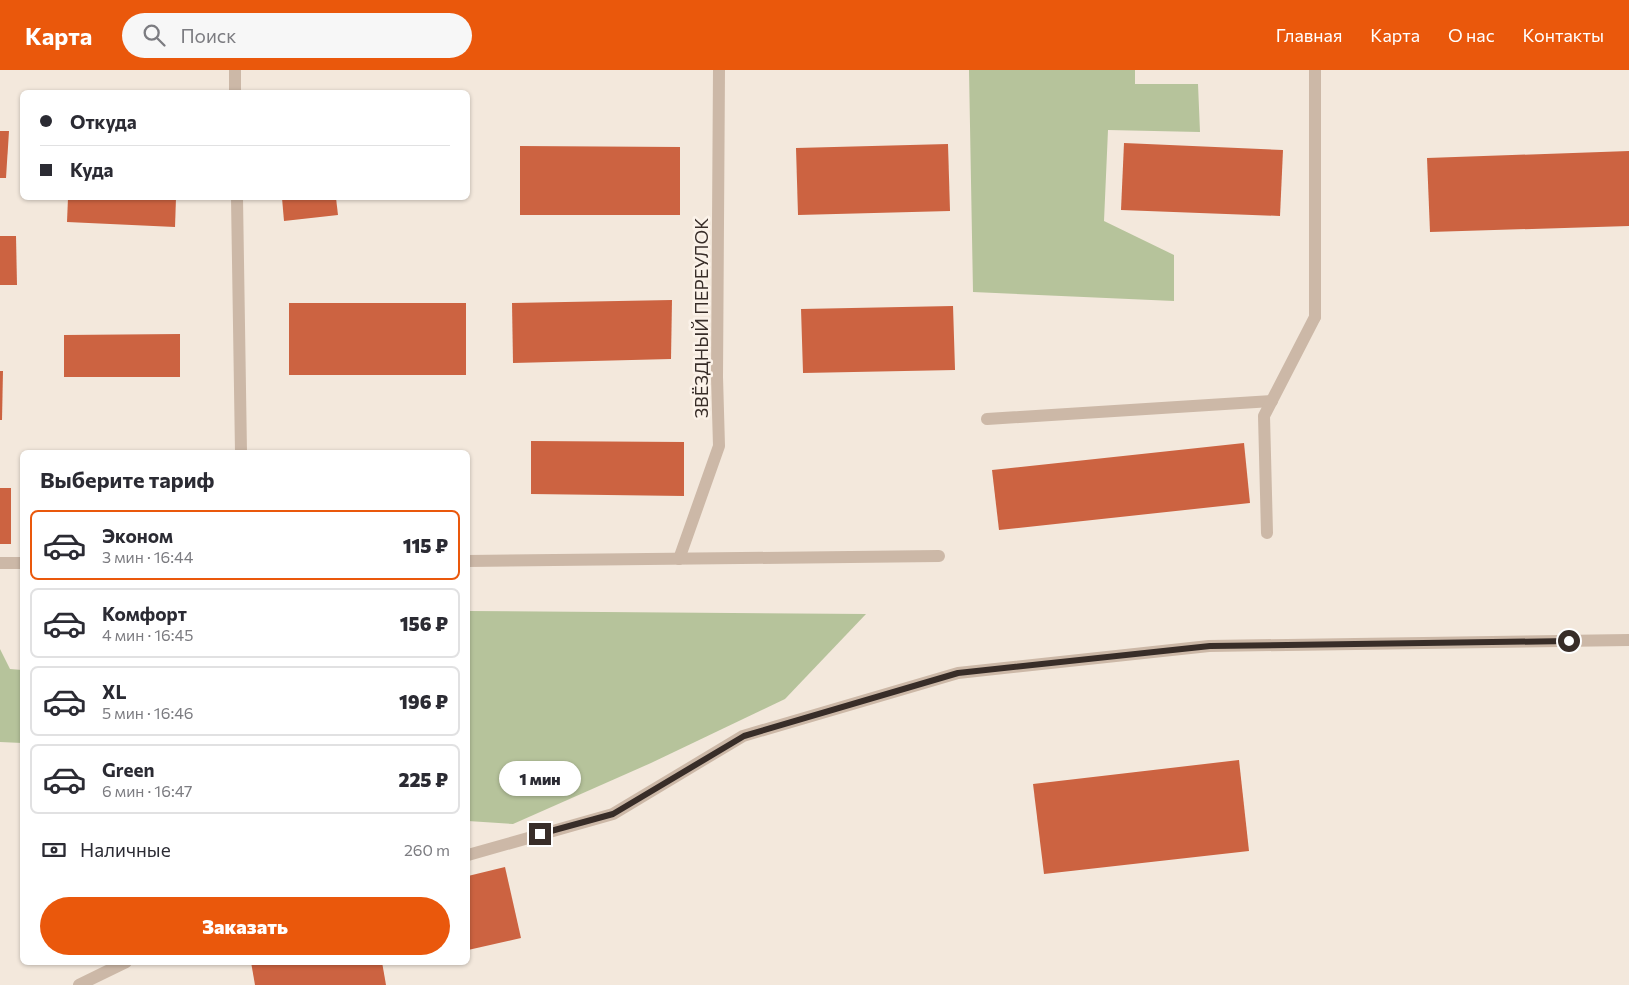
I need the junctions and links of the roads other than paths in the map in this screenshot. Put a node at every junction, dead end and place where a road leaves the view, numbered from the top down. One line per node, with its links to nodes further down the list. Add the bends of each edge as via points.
1 (235, 70): 4 (street)
2 (719, 70): 11 (street, ЗВЁЗДНЫЙ ПЕРЕУЛОК, via 719,446)
3 (1315, 70): 6 (street, via 1315,317)
4 (235, 90)
5 (237, 200): 8 (street)
6 (1272, 401): 7 (street); 9 (street, via 1264,416)
7 (988, 419)
8 (241, 450)
9 (1267, 532)
10 (939, 556): 11 (street)
11 (678, 559): 12 (street)
12 (470, 561)
13 (0, 563): 14 (street)
14 (20, 563)
15 (1629, 640): 16 (street, via 1210,646 958,673 744,736 613,814)
16 (470, 854)
17 (120, 965): 18 (street)
18 (79, 985)

